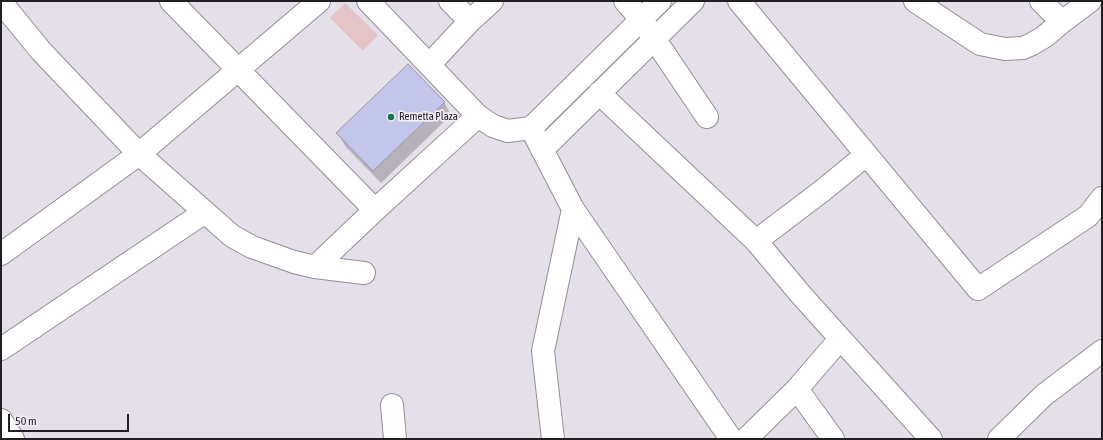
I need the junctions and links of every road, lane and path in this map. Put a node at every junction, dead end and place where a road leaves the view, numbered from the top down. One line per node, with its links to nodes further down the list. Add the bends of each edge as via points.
1 (171, 1): 19 (street)
2 (319, 1): 19 (street)
3 (368, 1): 18 (street)
4 (450, 1): 15 (street)
5 (492, 1): 15 (street)
6 (625, 1): 14 (street)
7 (660, 1): 14 (street)
8 (693, 1): 17 (street)
9 (739, 1): 26 (street)
10 (915, 1): 16 (street, via 980,44 1005,49 1028,46)
11 (1041, 1): 16 (street)
12 (1090, 1): 16 (street)
13 (1, 2): 25 (street, via 42,51)
14 (642, 19): 17 (street); 23 (street)
15 (470, 21): 18 (street)
16 (1062, 22)
17 (655, 39): 20 (street); 22 (street)
18 (430, 64): 21 (street)
19 (238, 70): 25 (street); 29 (street)
20 (599, 94): 24 (street); 31 (street)
21 (478, 116): 23 (street, via 493,126 508,131); 29 (street)
22 (707, 116)
23 (531, 128): 24 (street)
24 (542, 150): 28 (street)
25 (139, 154): 30 (street); 32 (street)
26 (866, 155): 27 (street, via 978,289 1088,216); 31 (street)
27 (1102, 198)
28 (573, 209): 41 (street, via 543,350); 42 (street)
29 (375, 210): 33 (street)
30 (205, 212): 33 (street, via 232,236 252,247); 36 (street)
31 (756, 241): 35 (street)
32 (1, 254)
33 (315, 267): 34 (street)
34 (364, 273)
35 (840, 338): 38 (street); 45 (street)
36 (1, 349)
37 (1102, 351): 46 (street, via 1044,395)
38 (797, 389): 43 (street); 44 (street)
39 (392, 405): 40 (street)
40 (395, 439)
41 (553, 439)
42 (731, 439)
43 (746, 439)
44 (833, 439)
45 (932, 439)
46 (999, 439)

